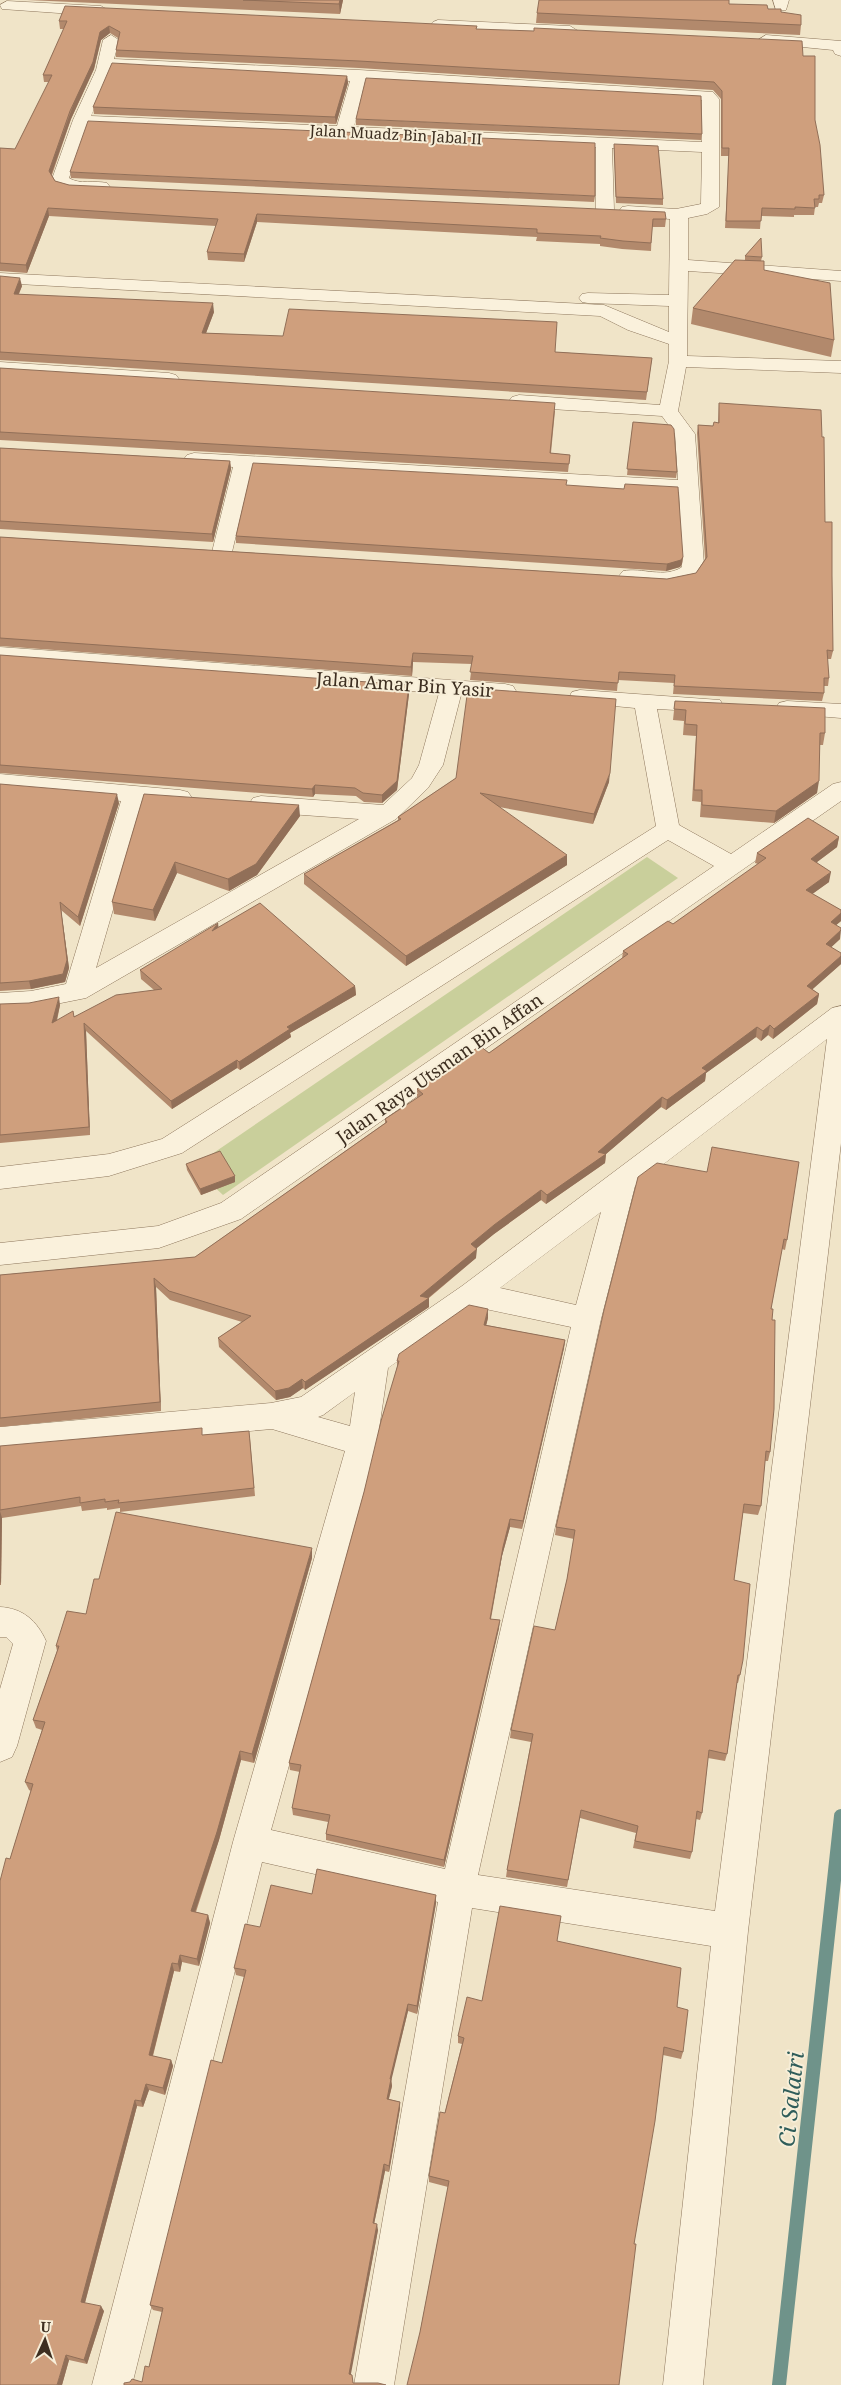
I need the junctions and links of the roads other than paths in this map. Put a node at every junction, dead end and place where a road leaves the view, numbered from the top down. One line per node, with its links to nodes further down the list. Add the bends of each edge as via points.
1 (9, 3): 2 (street); 3 (street)
2 (120, 12)
3 (0, 21)
4 (418, 24): 5 (street)
5 (585, 32)
6 (111, 40): 10 (street)
7 (752, 40): 8 (street)
8 (841, 46): 9 (street)
9 (841, 51)
10 (106, 63): 11 (street); 12 (street)
11 (358, 75): 13 (street); 15 (street, via 698,94 711,99)
12 (81, 120): 13 (street, Jalan Muadz Bin Jabal II); 16 (street, via 60,179 70,186)
13 (344, 132): 14 (street, Jalan Muadz Bin Jabal II)
14 (604, 143): 15 (street, Jalan Muadz Bin Jabal II); 18 (street)
15 (711, 147): 19 (street, via 710,207)
16 (120, 188)
17 (585, 209): 18 (street)
18 (605, 210): 19 (street)
19 (679, 213): 21 (street)
20 (0, 261): 25 (street)
21 (680, 265): 22 (street); 24 (street)
22 (841, 276)
23 (0, 278): 25 (street)
24 (678, 301): 25 (street); 26 (street)
25 (604, 305): 26 (street, via 635,326)
26 (678, 341): 27 (street)
27 (678, 361): 28 (street); 32 (street)
28 (841, 367)
29 (0, 368): 30 (street)
30 (190, 380)
31 (499, 400): 32 (street)
32 (668, 411): 35 (street, via 685,434)
33 (176, 458): 34 (street)
34 (244, 462): 35 (street); 36 (street)
35 (690, 487): 37 (street, via 693,570 666,579)
36 (222, 552)
37 (606, 575)
38 (0, 654): 39 (street, Jalan Amar Bin Yasir)
39 (452, 687): 40 (street, Jalan Amar Bin Yasir); 51 (street, via 431,765 420,783)
40 (529, 693)
41 (558, 695): 42 (street)
42 (645, 702): 43 (street); 52 (street)
43 (732, 706)
44 (770, 708): 45 (street)
45 (841, 711)
46 (0, 782): 48 (street)
47 (841, 790): 53 (street, Jalan Raya Utsman Bin Affan)
48 (135, 794): 49 (street); 54 (street)
49 (203, 799)
50 (242, 802): 51 (street)
51 (388, 813): 54 (street)
52 (668, 829): 53 (street); 58 (street, via 172,1146 126,1163)
53 (732, 866): 60 (street, Jalan Raya Utsman Bin Affan, via 230,1211 159,1237)
54 (77, 991): 55 (street)
55 (0, 1002)
56 (841, 1014): 59 (street)
57 (841, 1034): 71 (street)
58 (0, 1178)
59 (623, 1179): 61 (street); 62 (street)
60 (0, 1254)
61 (472, 1294): 62 (street); 63 (street)
62 (587, 1320): 70 (street)
63 (375, 1360): 64 (street, via 312,1406 298,1412); 66 (street)
64 (271, 1416): 65 (street); 66 (street)
65 (0, 1440)
66 (362, 1443): 69 (street)
67 (0, 1622): 68 (street, via 9,1621 22,1628 30,1641)
68 (0, 1746)
69 (250, 1842): 70 (street); 72 (street)
70 (458, 1888): 71 (street); 73 (street)
71 (730, 1931): 74 (street)
72 (112, 2385)
73 (374, 2385)
74 (683, 2385)

